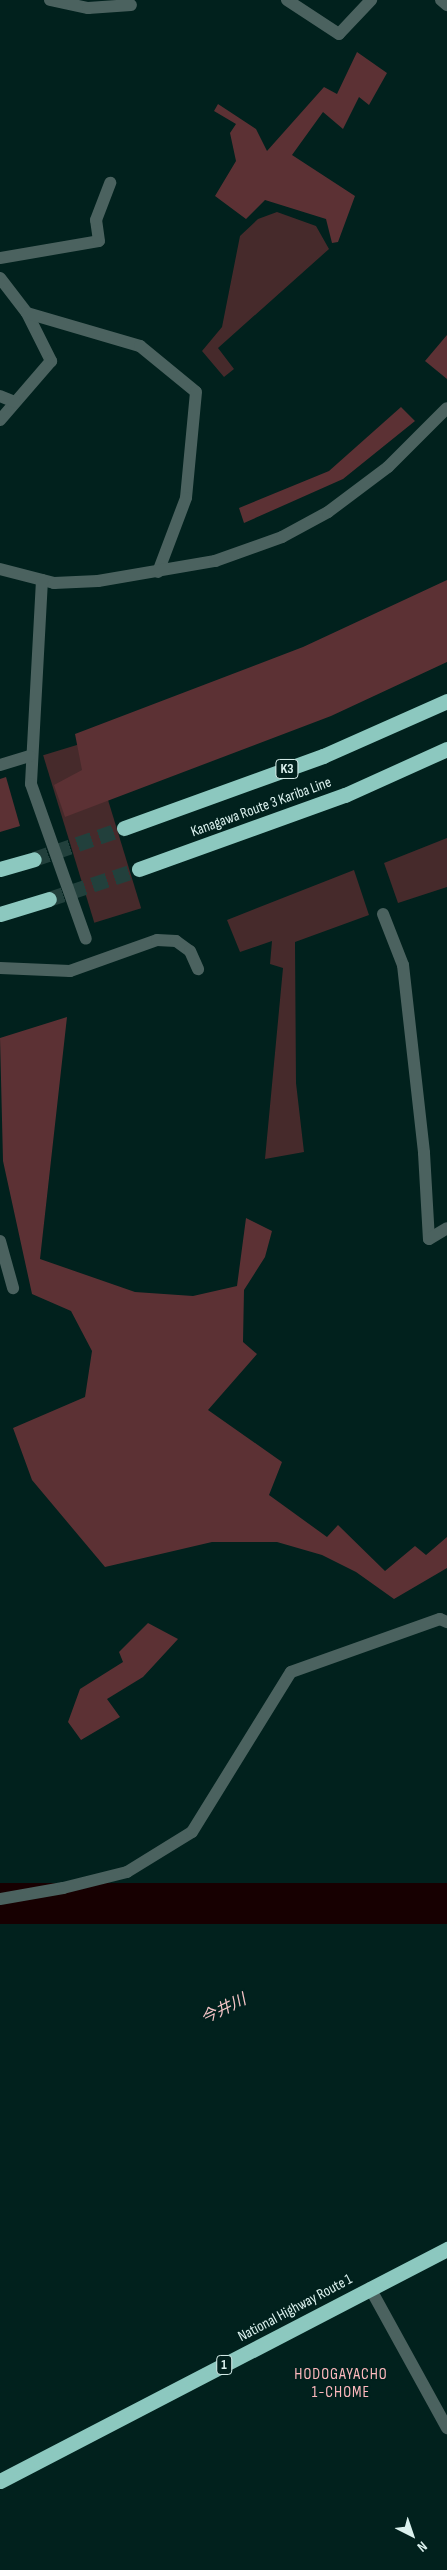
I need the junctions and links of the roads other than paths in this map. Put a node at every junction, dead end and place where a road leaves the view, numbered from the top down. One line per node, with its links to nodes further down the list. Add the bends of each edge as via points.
1 (50, 0): 5 (street, via 88,8)
2 (287, 0): 3 (street, via 339,34)
3 (371, 0)
4 (441, 0): 6 (street)
5 (131, 5)
6 (447, 6)
7 (110, 183): 8 (street, via 96,220 99,241)
8 (0, 258)
9 (0, 278): 10 (street)
10 (27, 314): 12 (street, via 52,361); 16 (street, via 140,346 196,392 186,498)
11 (0, 396): 12 (street)
12 (16, 402): 14 (street)
13 (447, 408): 16 (street, via 388,467 328,512 282,537 215,562)
14 (0, 420)
15 (0, 569): 17 (street)
16 (158, 572): 17 (street, via 98,581 54,583)
17 (42, 580): 20 (street)
18 (447, 702): 22 (highway, Kanagawa Route 3 Kariba Line / K3, via 323,756)
19 (447, 749): 24 (highway, Kanagawa Route 3 Kariba Line, via 345,795)
20 (30, 756): 21 (street); 29 (street, via 31,784)
21 (0, 765)
22 (124, 828)
23 (34, 859): 25 (highway)
24 (139, 869)
25 (0, 870)
26 (49, 899): 27 (highway)
27 (0, 914)
28 (383, 914): 32 (street, via 403,965 424,1152 429,1239)
29 (86, 939)
30 (0, 968): 31 (street, via 70,972 157,940 176,941 190,951)
31 (198, 969)
32 (447, 1228)
33 (0, 1241): 34 (street)
34 (12, 1288)
35 (447, 1622): 36 (street, via 440,1619 291,1672 192,1832 127,1872 64,1888)
36 (0, 1899)
37 (447, 2248): 38 (highway, National Highway Route 1 / 1)
38 (370, 2288): 39 (street); 40 (highway, National Highway Route 1 / 1)
39 (447, 2428)
40 (0, 2481)

